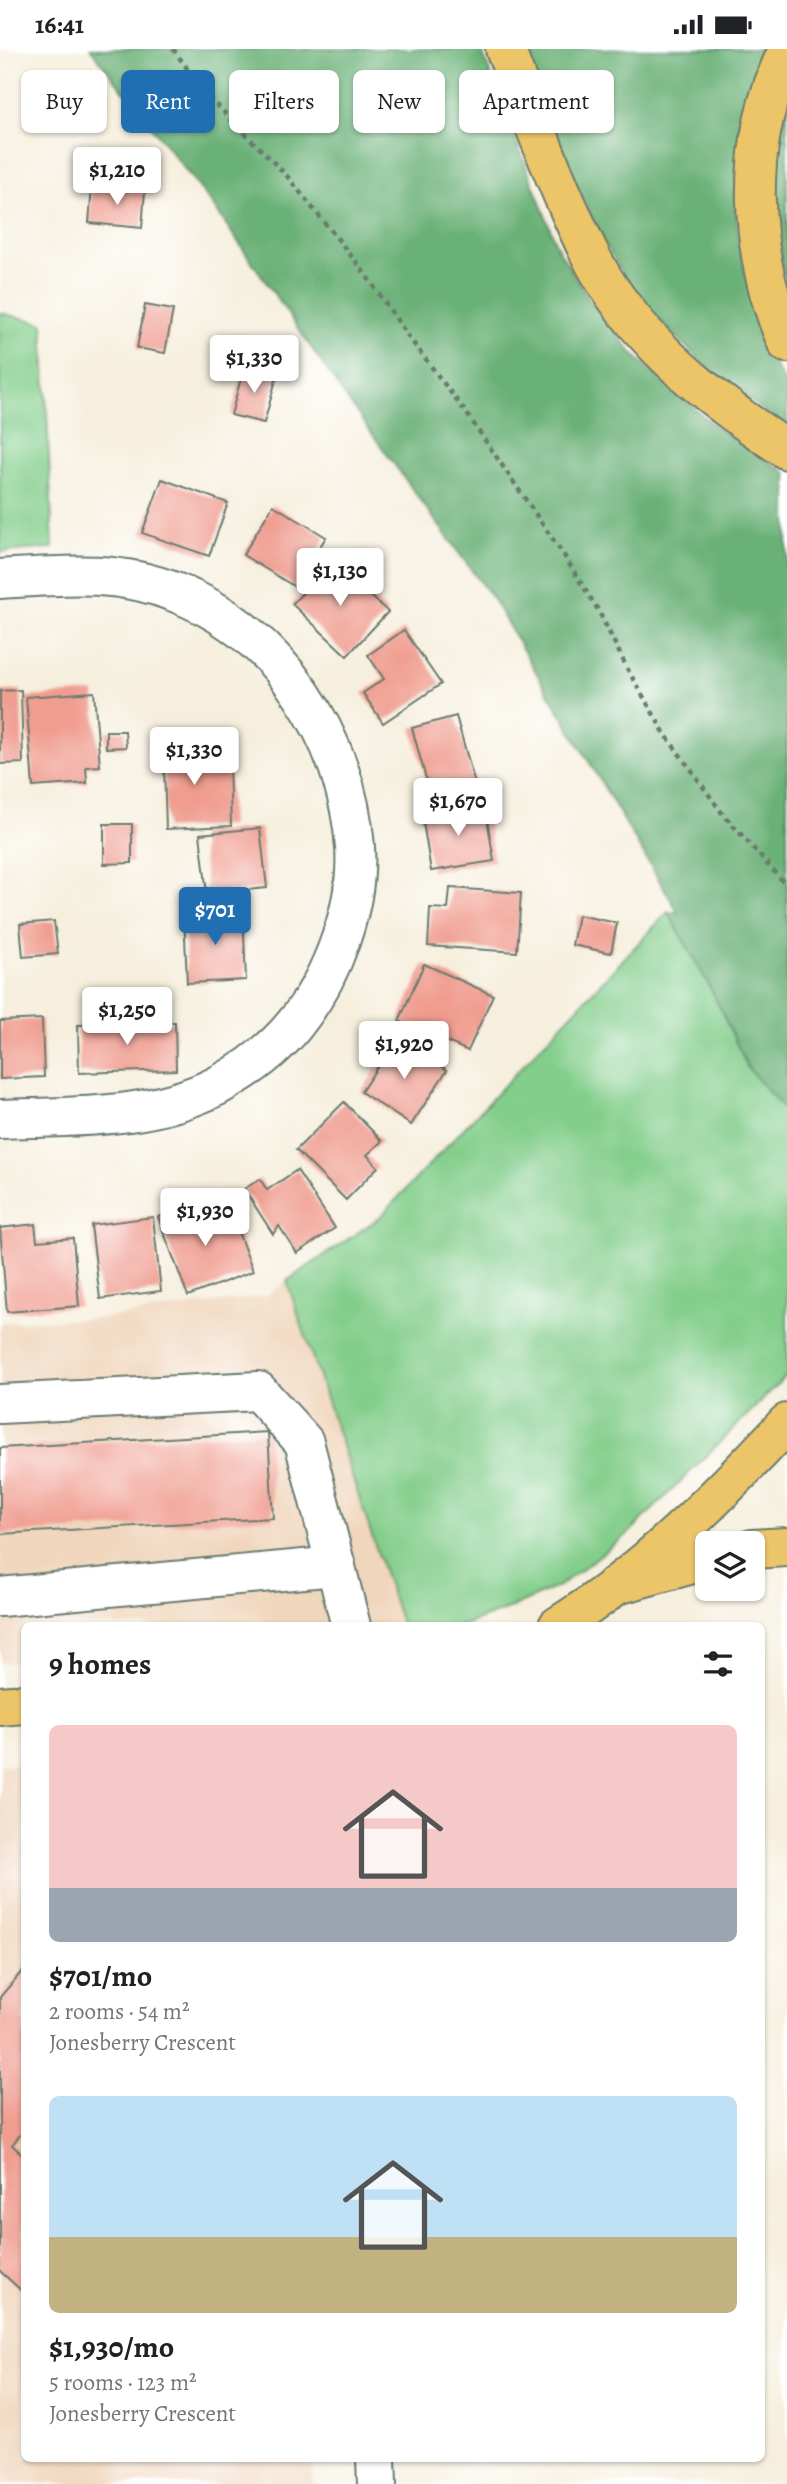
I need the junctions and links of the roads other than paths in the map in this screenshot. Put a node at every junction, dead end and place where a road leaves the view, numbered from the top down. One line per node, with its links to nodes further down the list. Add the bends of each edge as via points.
1 (505, 49): 4 (main road, via 569,210 610,288 679,369)
2 (787, 52): 3 (main road, via 764,121 756,198 763,269)
3 (787, 343)
4 (787, 450)
5 (0, 579): 6 (street, via 91,574 138,579 179,593 222,616 264,648 298,688 324,731 349,809 355,849 342,938 295,1024 259,1059 174,1104 129,1113)
6 (0, 1119)
7 (0, 1404): 12 (street, via 258,1391 304,1442)
8 (787, 1423): 13 (main road, via 733,1482)
9 (787, 1547): 10 (main road)
10 (765, 1548)
11 (695, 1563): 13 (main road)
12 (336, 1566): 14 (street); 15 (street)
13 (618, 1584): 16 (main road)
14 (0, 1597)
15 (350, 1622)
16 (564, 1622)
17 (21, 1705): 18 (main road)
18 (0, 1706)
19 (376, 2462): 20 (street)
20 (377, 2484)

